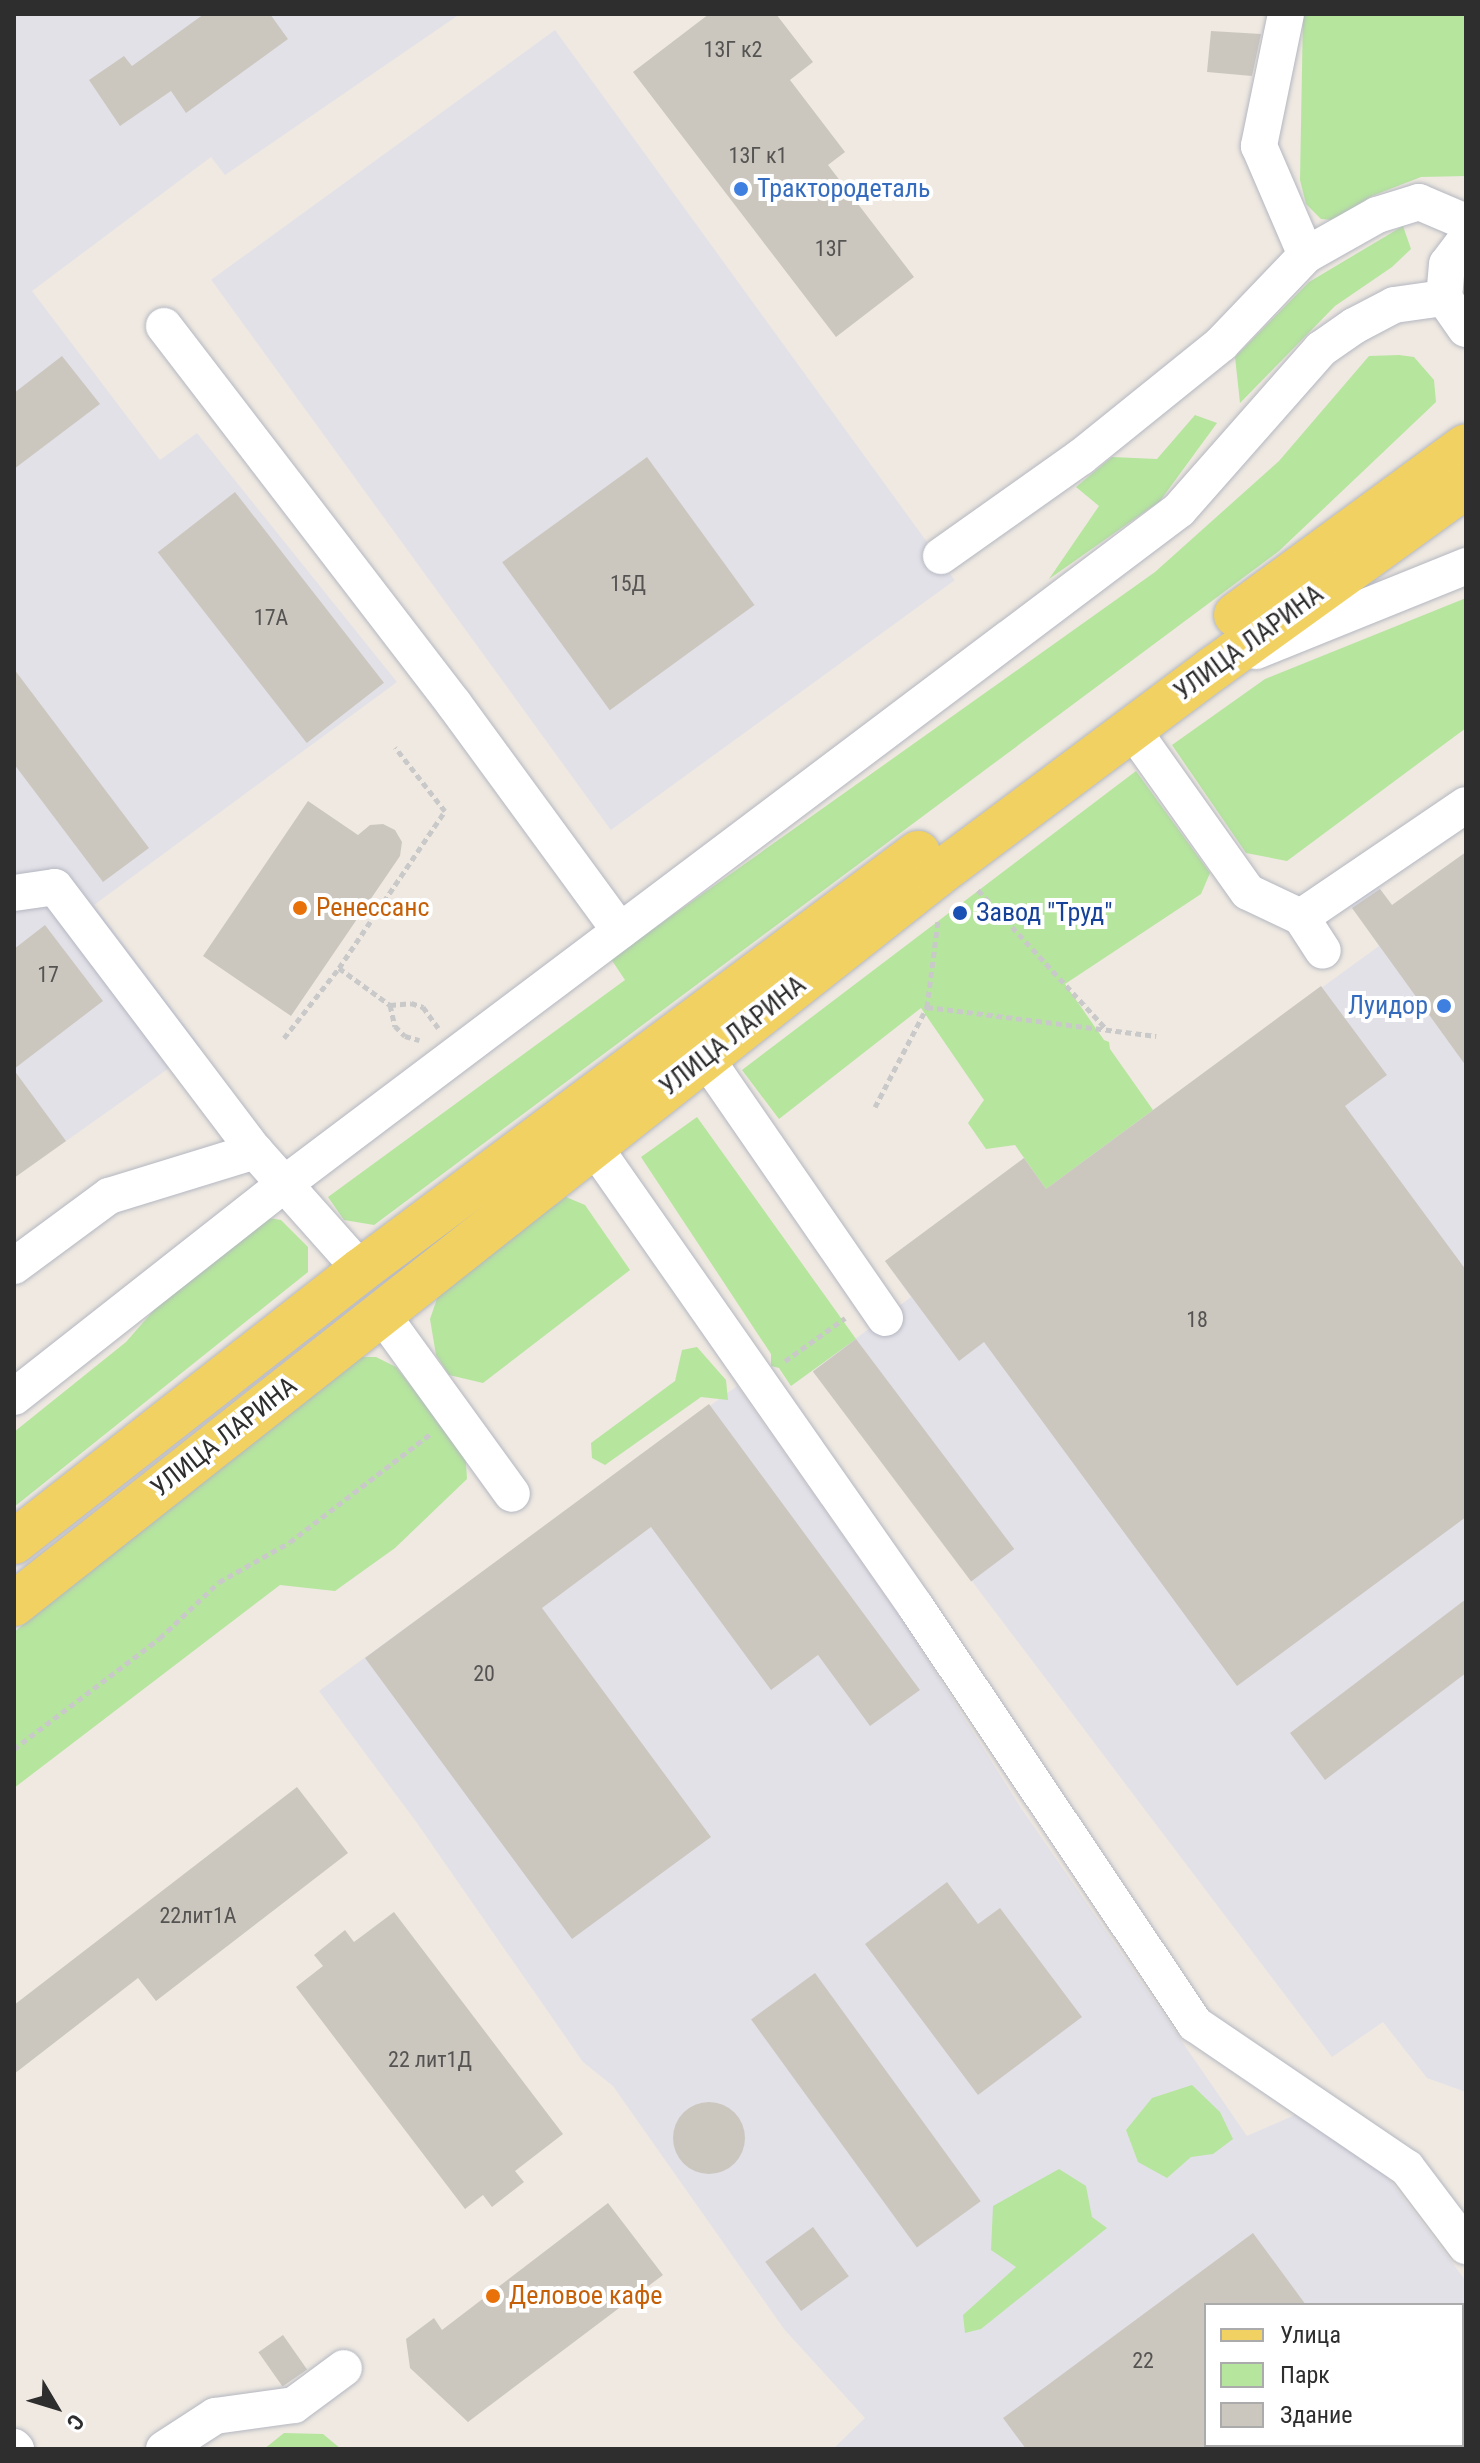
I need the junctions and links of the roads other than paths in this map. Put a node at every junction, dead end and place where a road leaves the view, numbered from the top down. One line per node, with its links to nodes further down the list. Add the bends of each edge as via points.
1 (1286, 14): 4 (street, via 1259,146)
2 (1466, 222): 4 (street, via 1419,202 1377,215)
3 (1466, 239): 5 (street, via 1447,264)
4 (1306, 255): 10 (street, via 1221,344 1081,457)
5 (1444, 298): 7 (street); 17 (street, via 1394,305 1321,349 1179,510)
6 (164, 326): 17 (street, via 454,704)
7 (1466, 329)
8 (1466, 446): 24 (main road, УЛИЦА ЛАРИНА)
9 (1466, 486): 12 (main road, УЛИЦА ЛАРИНА)
10 (941, 556)
11 (1466, 566): 12 (street)
12 (1214, 668): 13 (main road, УЛИЦА ЛАРИНА)
13 (1132, 729): 16 (street, via 1248,892); 19 (main road, УЛИЦА ЛАРИНА)
14 (1466, 805): 16 (street)
15 (14, 893): 21 (street, via 55,887)
16 (1301, 917): 18 (street)
17 (620, 931): 22 (street)
18 (1323, 951)
19 (705, 1057): 20 (main road, УЛИЦА ЛАРИНА); 25 (street)
20 (593, 1145): 26 (main road, УЛИЦА ЛАРИНА); 31 (street, via 916,1607 1195,2024 1407,2168)
21 (255, 1151): 22 (street); 23 (street, via 109,1196)
22 (287, 1182): 24 (street); 27 (street)
23 (14, 1266)
24 (361, 1270): 29 (main road, УЛИЦА ЛАРИНА)
25 (878, 1308)
26 (381, 1313): 28 (street); 30 (main road, УЛИЦА ЛАРИНА)
27 (14, 1397)
28 (512, 1494)
29 (14, 1542)
30 (14, 1604)
31 (1466, 2246)
32 (344, 2368): 33 (street, via 294,2405 215,2416)
33 (164, 2449)

